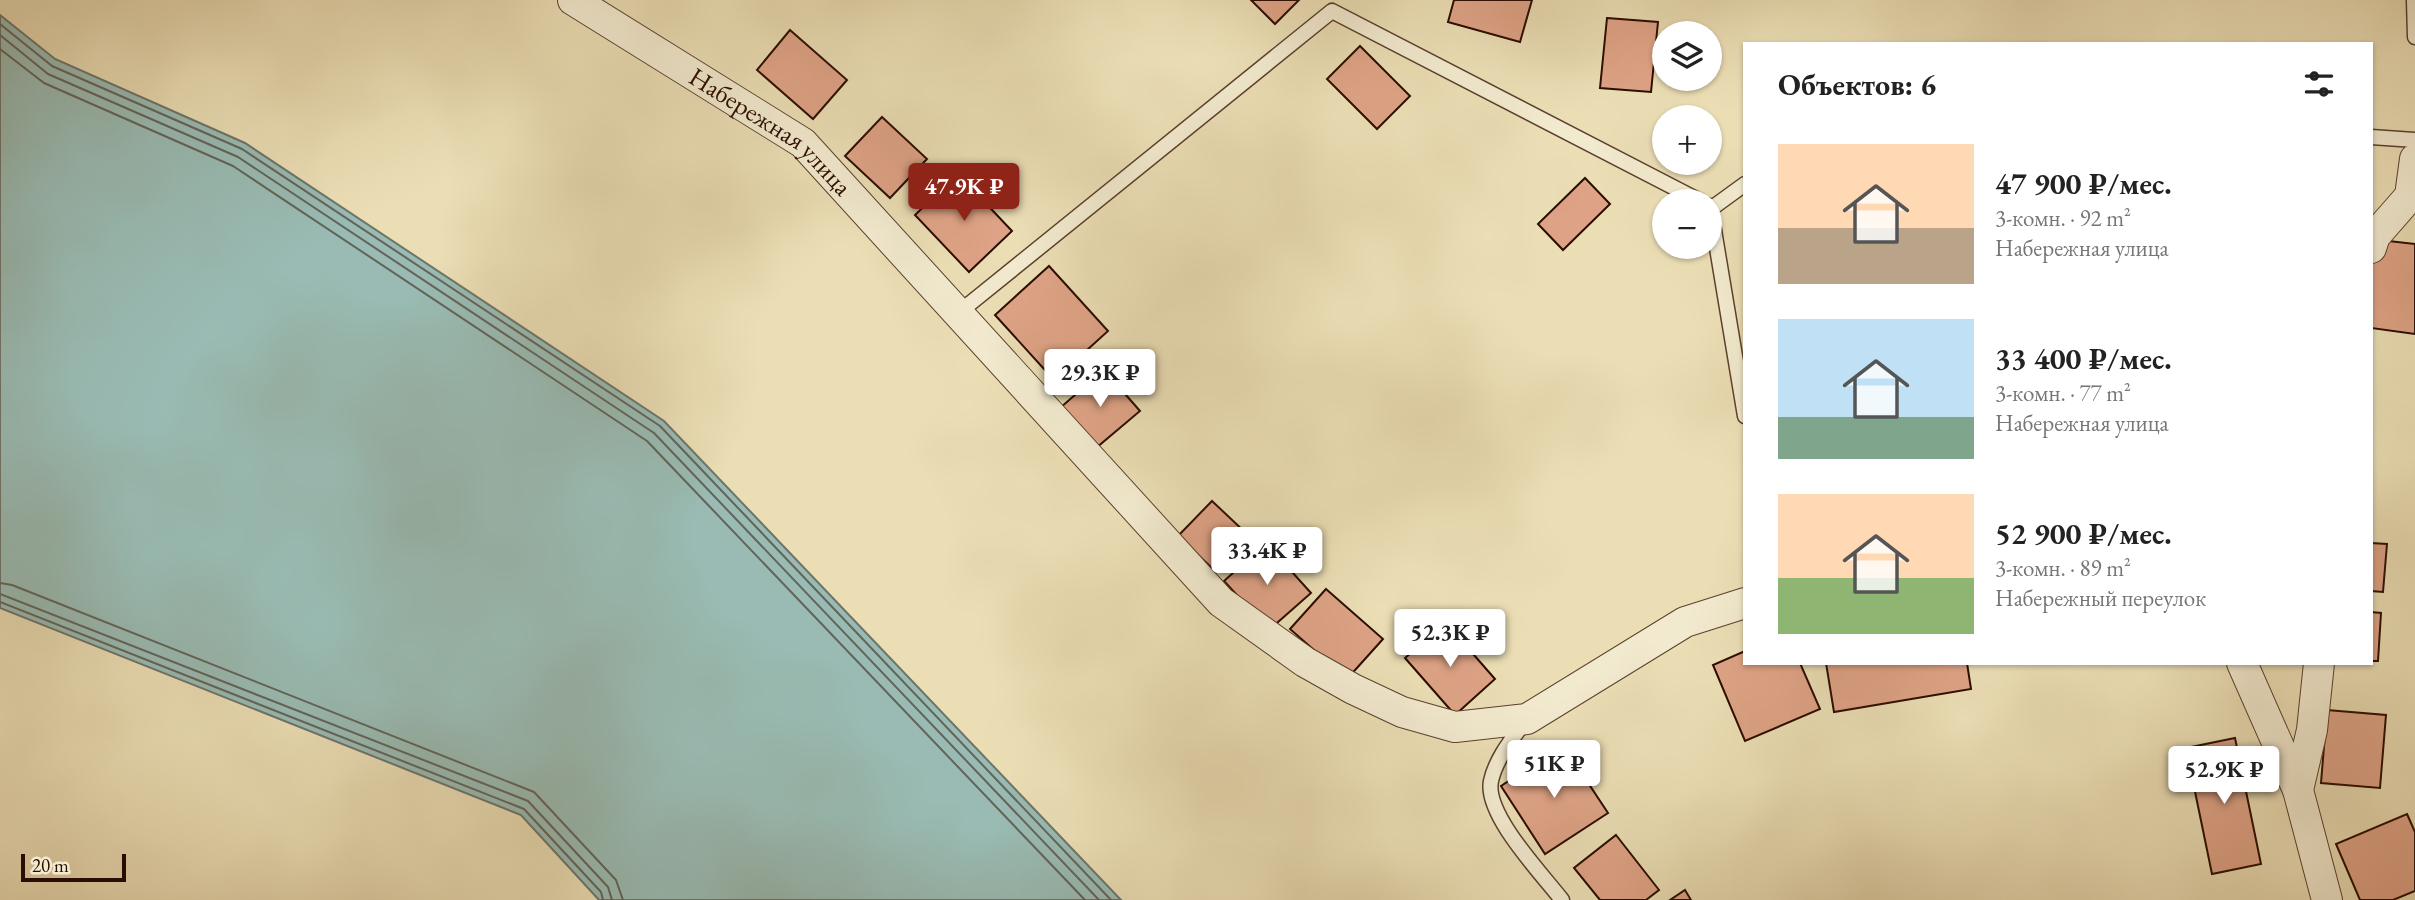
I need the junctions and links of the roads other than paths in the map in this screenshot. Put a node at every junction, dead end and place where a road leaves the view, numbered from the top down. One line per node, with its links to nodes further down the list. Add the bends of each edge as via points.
1 (573, 0): 12 (street, Набережная улица, via 803,143)
2 (2414, 0): 3 (lane)
3 (2415, 37)
4 (2373, 137): 5 (lane)
5 (2415, 140)
6 (2415, 159): 10 (street, via 2410,196)
7 (1743, 185): 9 (lane)
8 (1676, 189): 12 (lane, via 1332,10)
9 (1722, 197)
10 (2373, 242)
11 (1717, 259): 13 (lane)
12 (957, 314): 17 (street, Набережная улица, via 1222,602 1305,662 1402,712 1455,727)
13 (1743, 405)
14 (1743, 604): 17 (street, via 1685,622)
15 (2243, 665): 18 (street)
16 (2319, 665): 18 (street, via 2312,730)
17 (1527, 719): 19 (lane, via 1502,754 1490,782 1495,812)
18 (2298, 790): 20 (street)
19 (1562, 900)
20 (2328, 900)

